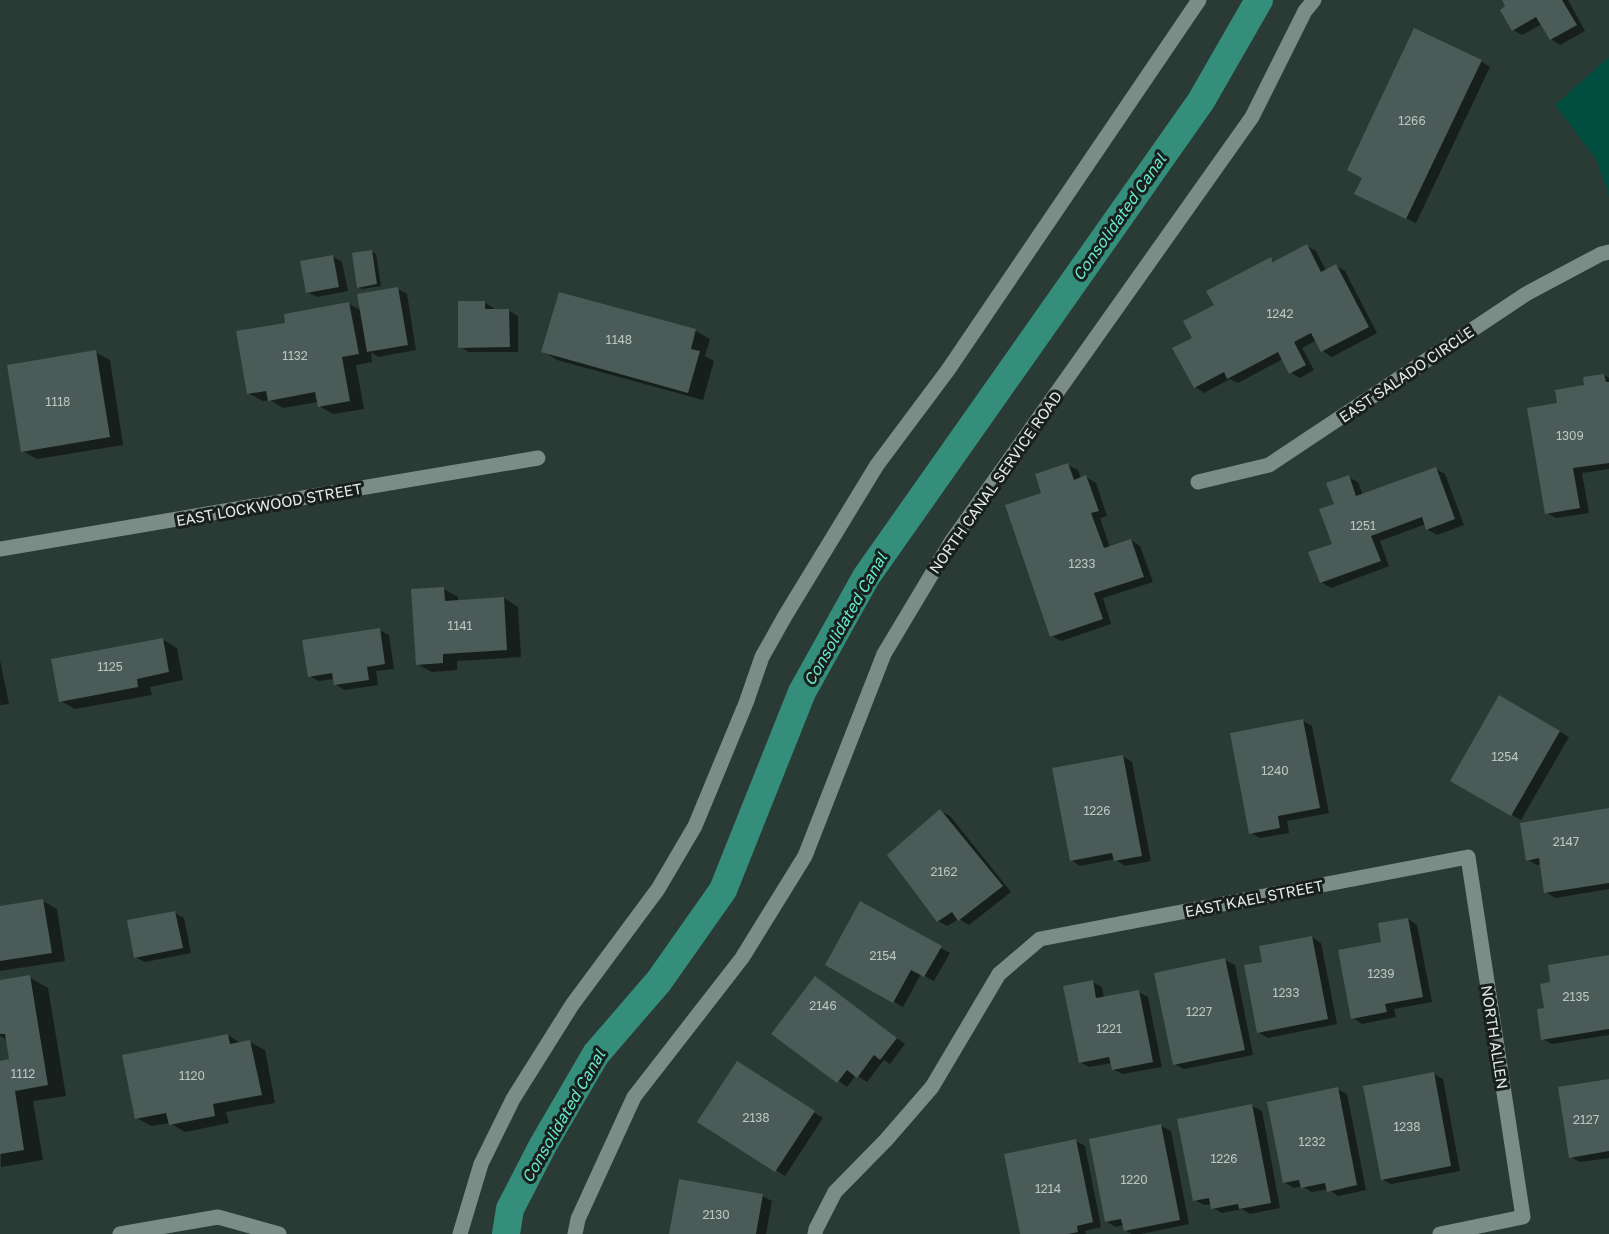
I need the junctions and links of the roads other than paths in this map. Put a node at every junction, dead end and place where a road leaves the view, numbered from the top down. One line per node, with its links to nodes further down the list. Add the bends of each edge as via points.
1 (1199, 0): 10 (street, via 948,370 877,465 795,598 762,657 695,826 658,889 572,1005 513,1099 481,1164)
2 (1314, 0): 11 (street, NORTH CANAL SERVICE ROAD, via 1305,10 1252,117 933,572 884,654 805,855 742,958 634,1097 578,1219)
3 (1609, 252): 5 (street, EAST SALADO CIRCLE, via 1526,294 1269,465)
4 (538, 458): 6 (street, EAST LOCKWOOD STREET)
5 (1198, 482)
6 (0, 549)
7 (1468, 857): 12 (street, EAST KAEL STREET, via 1040,939 999,974 932,1087 835,1192); 13 (street, NORTH ALLEN, via 1523,1217)
8 (120, 1234): 9 (street, via 218,1217)
9 (279, 1234)
10 (460, 1234)
11 (575, 1234)
12 (815, 1234)
13 (1440, 1234)

